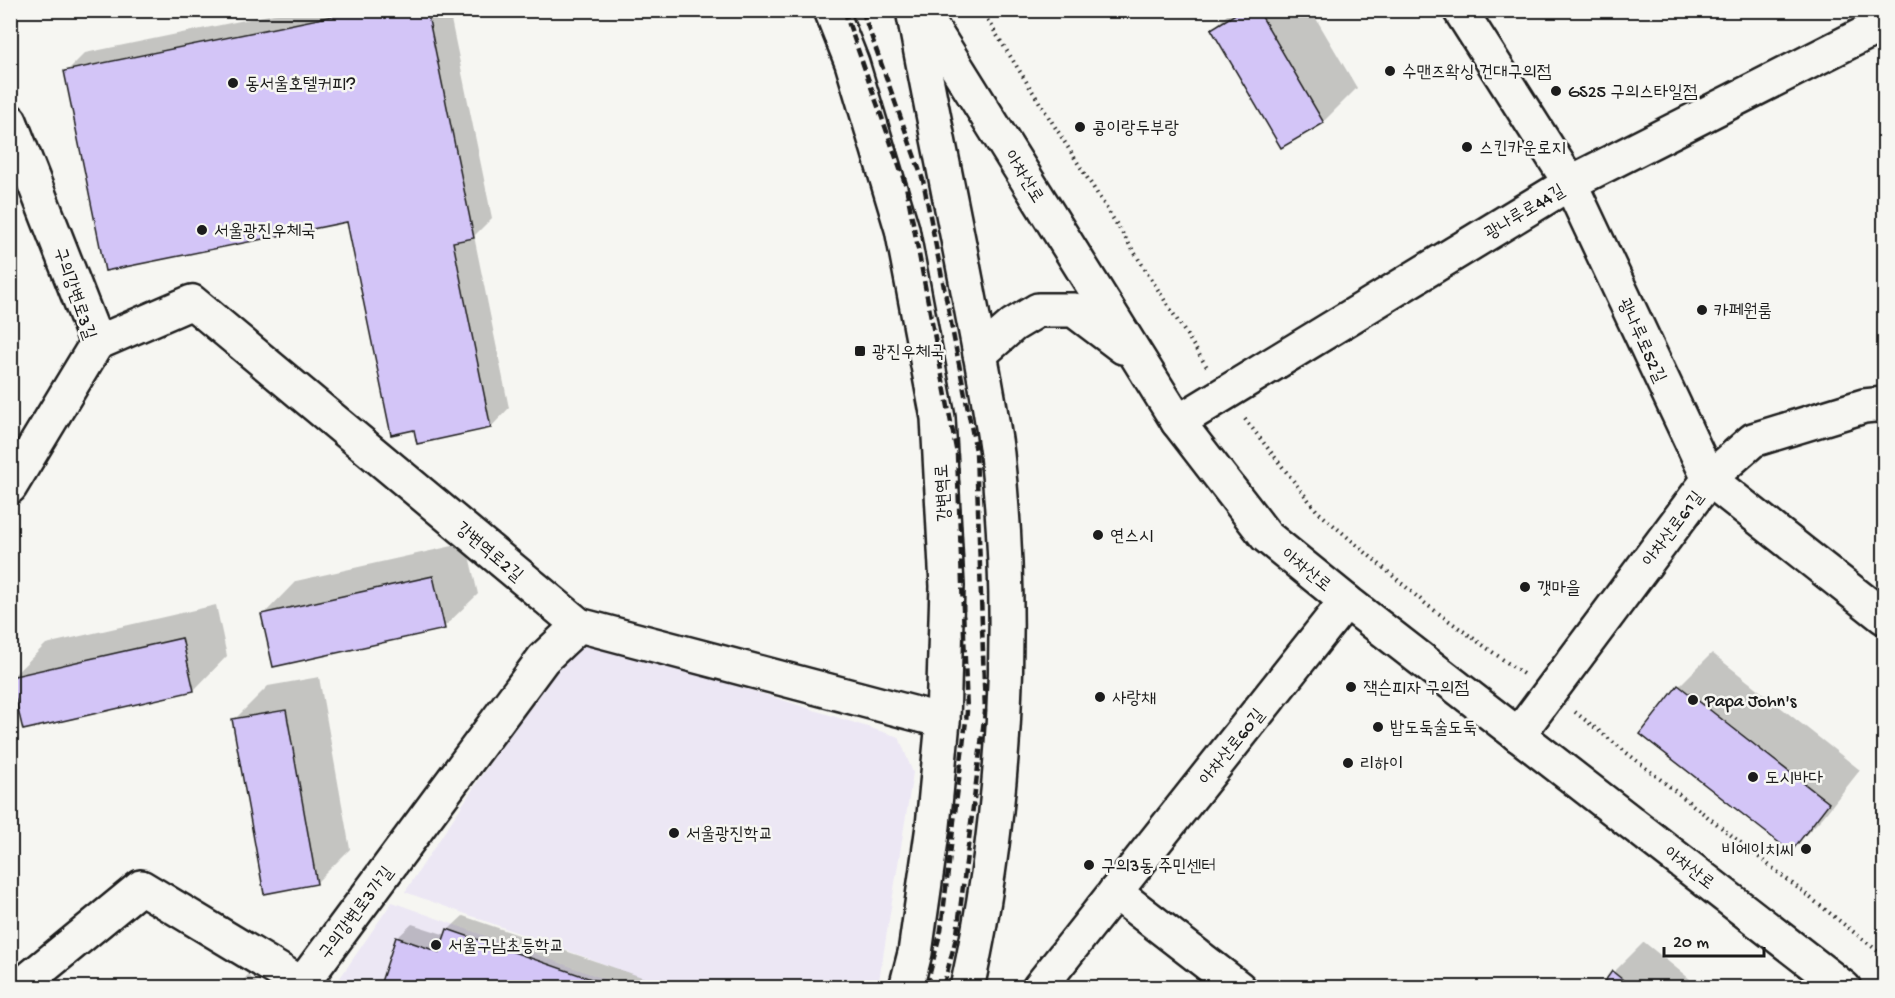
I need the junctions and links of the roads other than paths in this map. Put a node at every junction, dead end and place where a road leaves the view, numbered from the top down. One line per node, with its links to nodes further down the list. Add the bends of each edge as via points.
1 (831, 10): 18 (street, 강변역로, via 852,63 902,229 938,418 947,586)
2 (913, 10): 9 (street)
3 (921, 10): 10 (street, 아차산로)
4 (1460, 10): 7 (street, 광나루로52길)
5 (1884, 24): 7 (street, 광나루로44길)
6 (10, 120): 8 (street, 구의강변로3길)
7 (1570, 183): 12 (street, 광나루로44길); 13 (street, 광나루로52길)
8 (97, 343): 14 (street, 구의강변로3길); 17 (street, 강변역로2길, via 192,302)
9 (980, 354): 10 (street, via 1013,325 1038,310 1074,310); 23 (street, via 997,465 1004,556 1005,676 996,804 980,927)
10 (1139, 359): 12 (street, 아차산로)
11 (1884, 404): 13 (street, 아차산로61길, via 1864,406 1754,440)
12 (1178, 422): 15 (street, 아차산로, via 1266,536)
13 (1709, 479): 16 (street, 광나루로52길); 19 (street, 아차산로61길)
14 (10, 487)
15 (1346, 601): 19 (street, 아차산로); 20 (street, 아차산로60길)
16 (1884, 617)
17 (579, 625): 18 (street, 강변역로2길); 21 (street, 구의강변로3가길, via 543,659 302,984 141,887)
18 (943, 721): 22 (street, 강변역로, via 933,825 915,953)
19 (1518, 735): 26 (street, 아차산로)
20 (1115, 892): 24 (street, 아차산로60길); 25 (street)
21 (18, 987)
22 (906, 987)
23 (967, 987)
24 (1039, 987)
25 (1239, 987)
26 (1844, 987)

